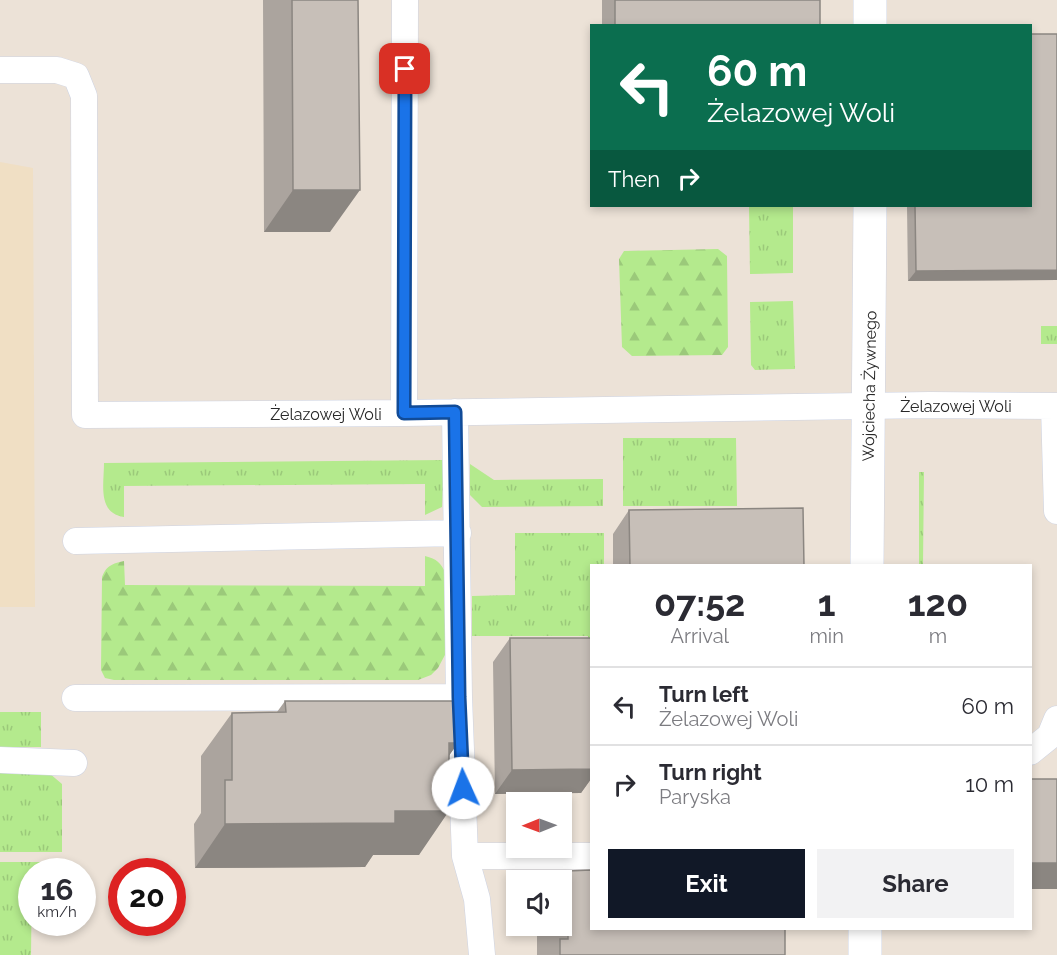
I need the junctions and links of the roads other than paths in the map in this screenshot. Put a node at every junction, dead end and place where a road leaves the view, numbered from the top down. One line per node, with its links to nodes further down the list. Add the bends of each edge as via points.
1 (405, 0): 9 (lane)
2 (870, 0): 3 (street)
3 (870, 24)
4 (0, 70): 9 (lane, Żelazowej Woli, via 57,70 76,76 84,96 85,415)
5 (870, 207): 6 (street, Wojciecha Żywnego)
6 (870, 406): 7 (lane, Żelazowej Woli); 8 (lane, Żelazowej Woli); 13 (street, Wojciecha Żywnego)
7 (1055, 406): 10 (lane)
8 (455, 412): 9 (lane, Żelazowej Woli); 11 (lane)
9 (404, 413)
10 (1057, 510)
11 (458, 533): 12 (lane); 14 (lane)
12 (76, 541)
13 (867, 564)
14 (459, 697): 15 (lane); 20 (lane)
15 (75, 698)
16 (1057, 719): 17 (lane, via 1050,736)
17 (1032, 750)
18 (0, 760): 19 (lane)
19 (74, 763)
20 (465, 856): 21 (lane); 23 (lane, via 477,899)
21 (590, 856)
22 (865, 930): 24 (street)
23 (482, 955)
24 (865, 955)

